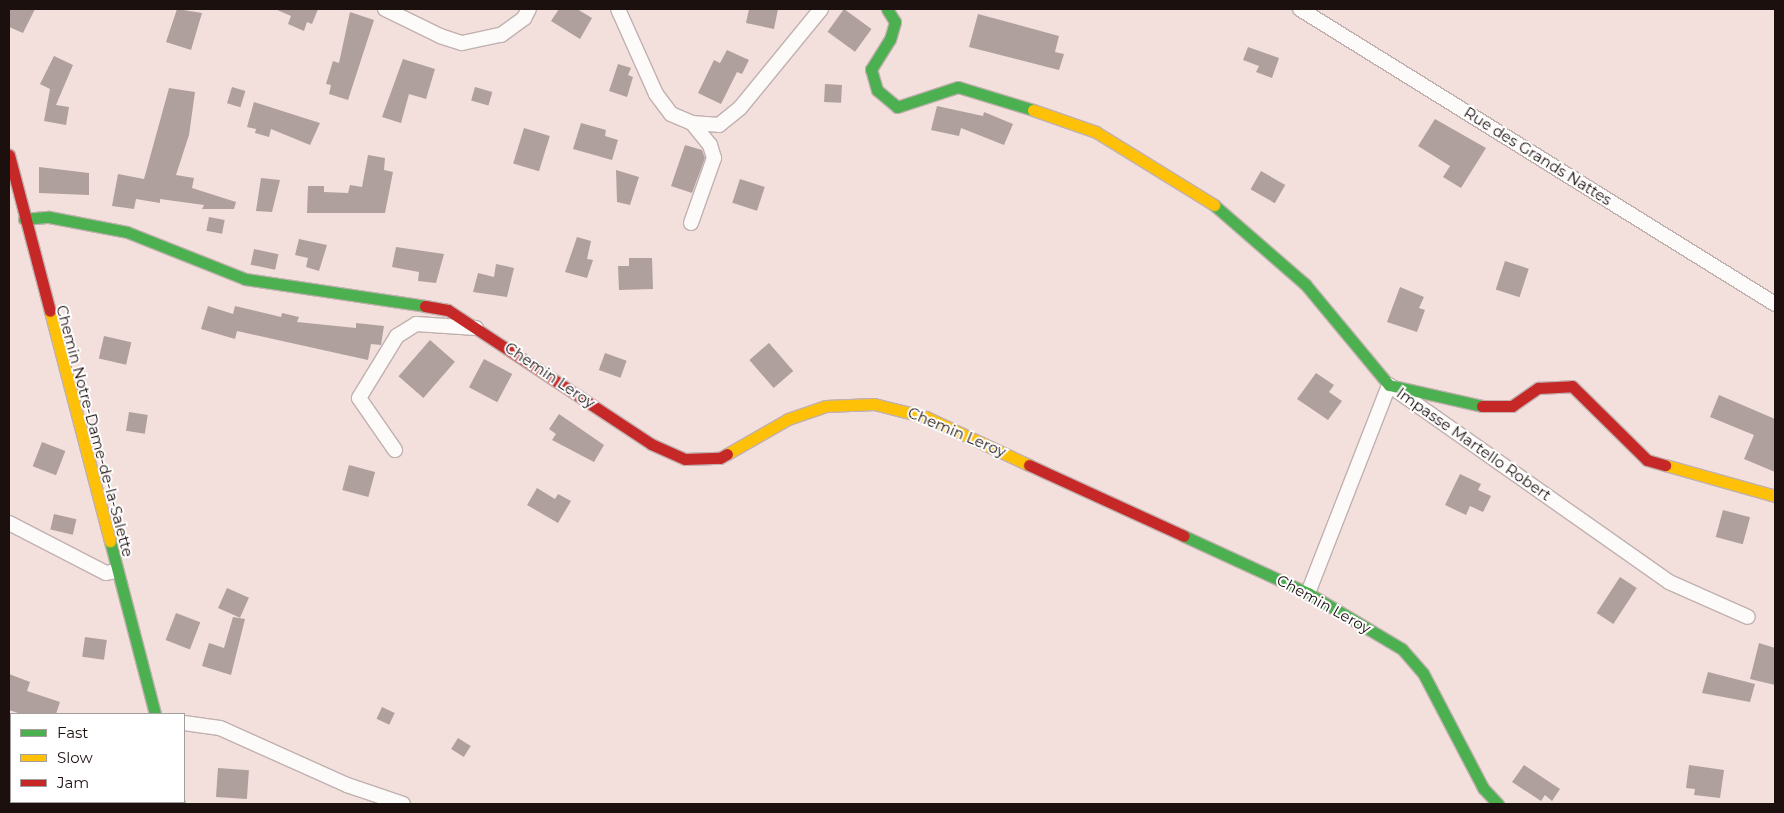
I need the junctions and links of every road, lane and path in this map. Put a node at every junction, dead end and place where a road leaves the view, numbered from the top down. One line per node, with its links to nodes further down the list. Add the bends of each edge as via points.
1 (385, 9): 2 (street, via 462,43 501,35 524,18)
2 (528, 9)
3 (618, 9): 7 (street, via 656,94 671,114)
4 (821, 9): 7 (street, via 740,108 719,125)
5 (887, 9): 14 (street, via 895,22 890,40 871,69 877,90 897,106 958,87 1003,99 1096,132 1203,196 1240,227 1305,284)
6 (1300, 9): 12 (street, Rue des Grands Nattes)
7 (692, 123): 11 (street, via 710,145 714,158)
8 (9, 155): 9 (street, Chemin Notre-Dame-de-la-Salette)
9 (15, 206): 10 (street, Chemin Notre-Dame-de-la-Salette)
10 (24, 220): 13 (street, Chemin Leroy, via 49,217 127,232 245,279 438,307); 18 (street, Chemin Notre-Dame-de-la-Salette)
11 (691, 224)
12 (1775, 304)
13 (479, 328): 15 (street, via 422,323 408,326 397,336 359,398); 19 (street, Chemin Leroy, via 651,444 685,459 705,461 727,455 788,419 817,408 859,403 892,407 944,425)
14 (1389, 385): 16 (street, via 1488,407 1512,406 1538,388 1572,386 1647,460); 19 (street, Impasse Martello Robert); 20 (street, Impasse Martello Robert, via 1669,582)
15 (395, 450)
16 (1775, 496)
17 (9, 523): 18 (street, via 106,572)
18 (116, 571): 21 (street, Chemin Notre-Dame-de-la-Salette)
19 (1308, 593): 24 (street, Chemin Leroy, via 1402,649 1428,681 1483,788)
20 (1748, 617)
21 (155, 713)
22 (185, 723): 23 (street, via 220,728 347,785)
23 (403, 804)
24 (1498, 804)

